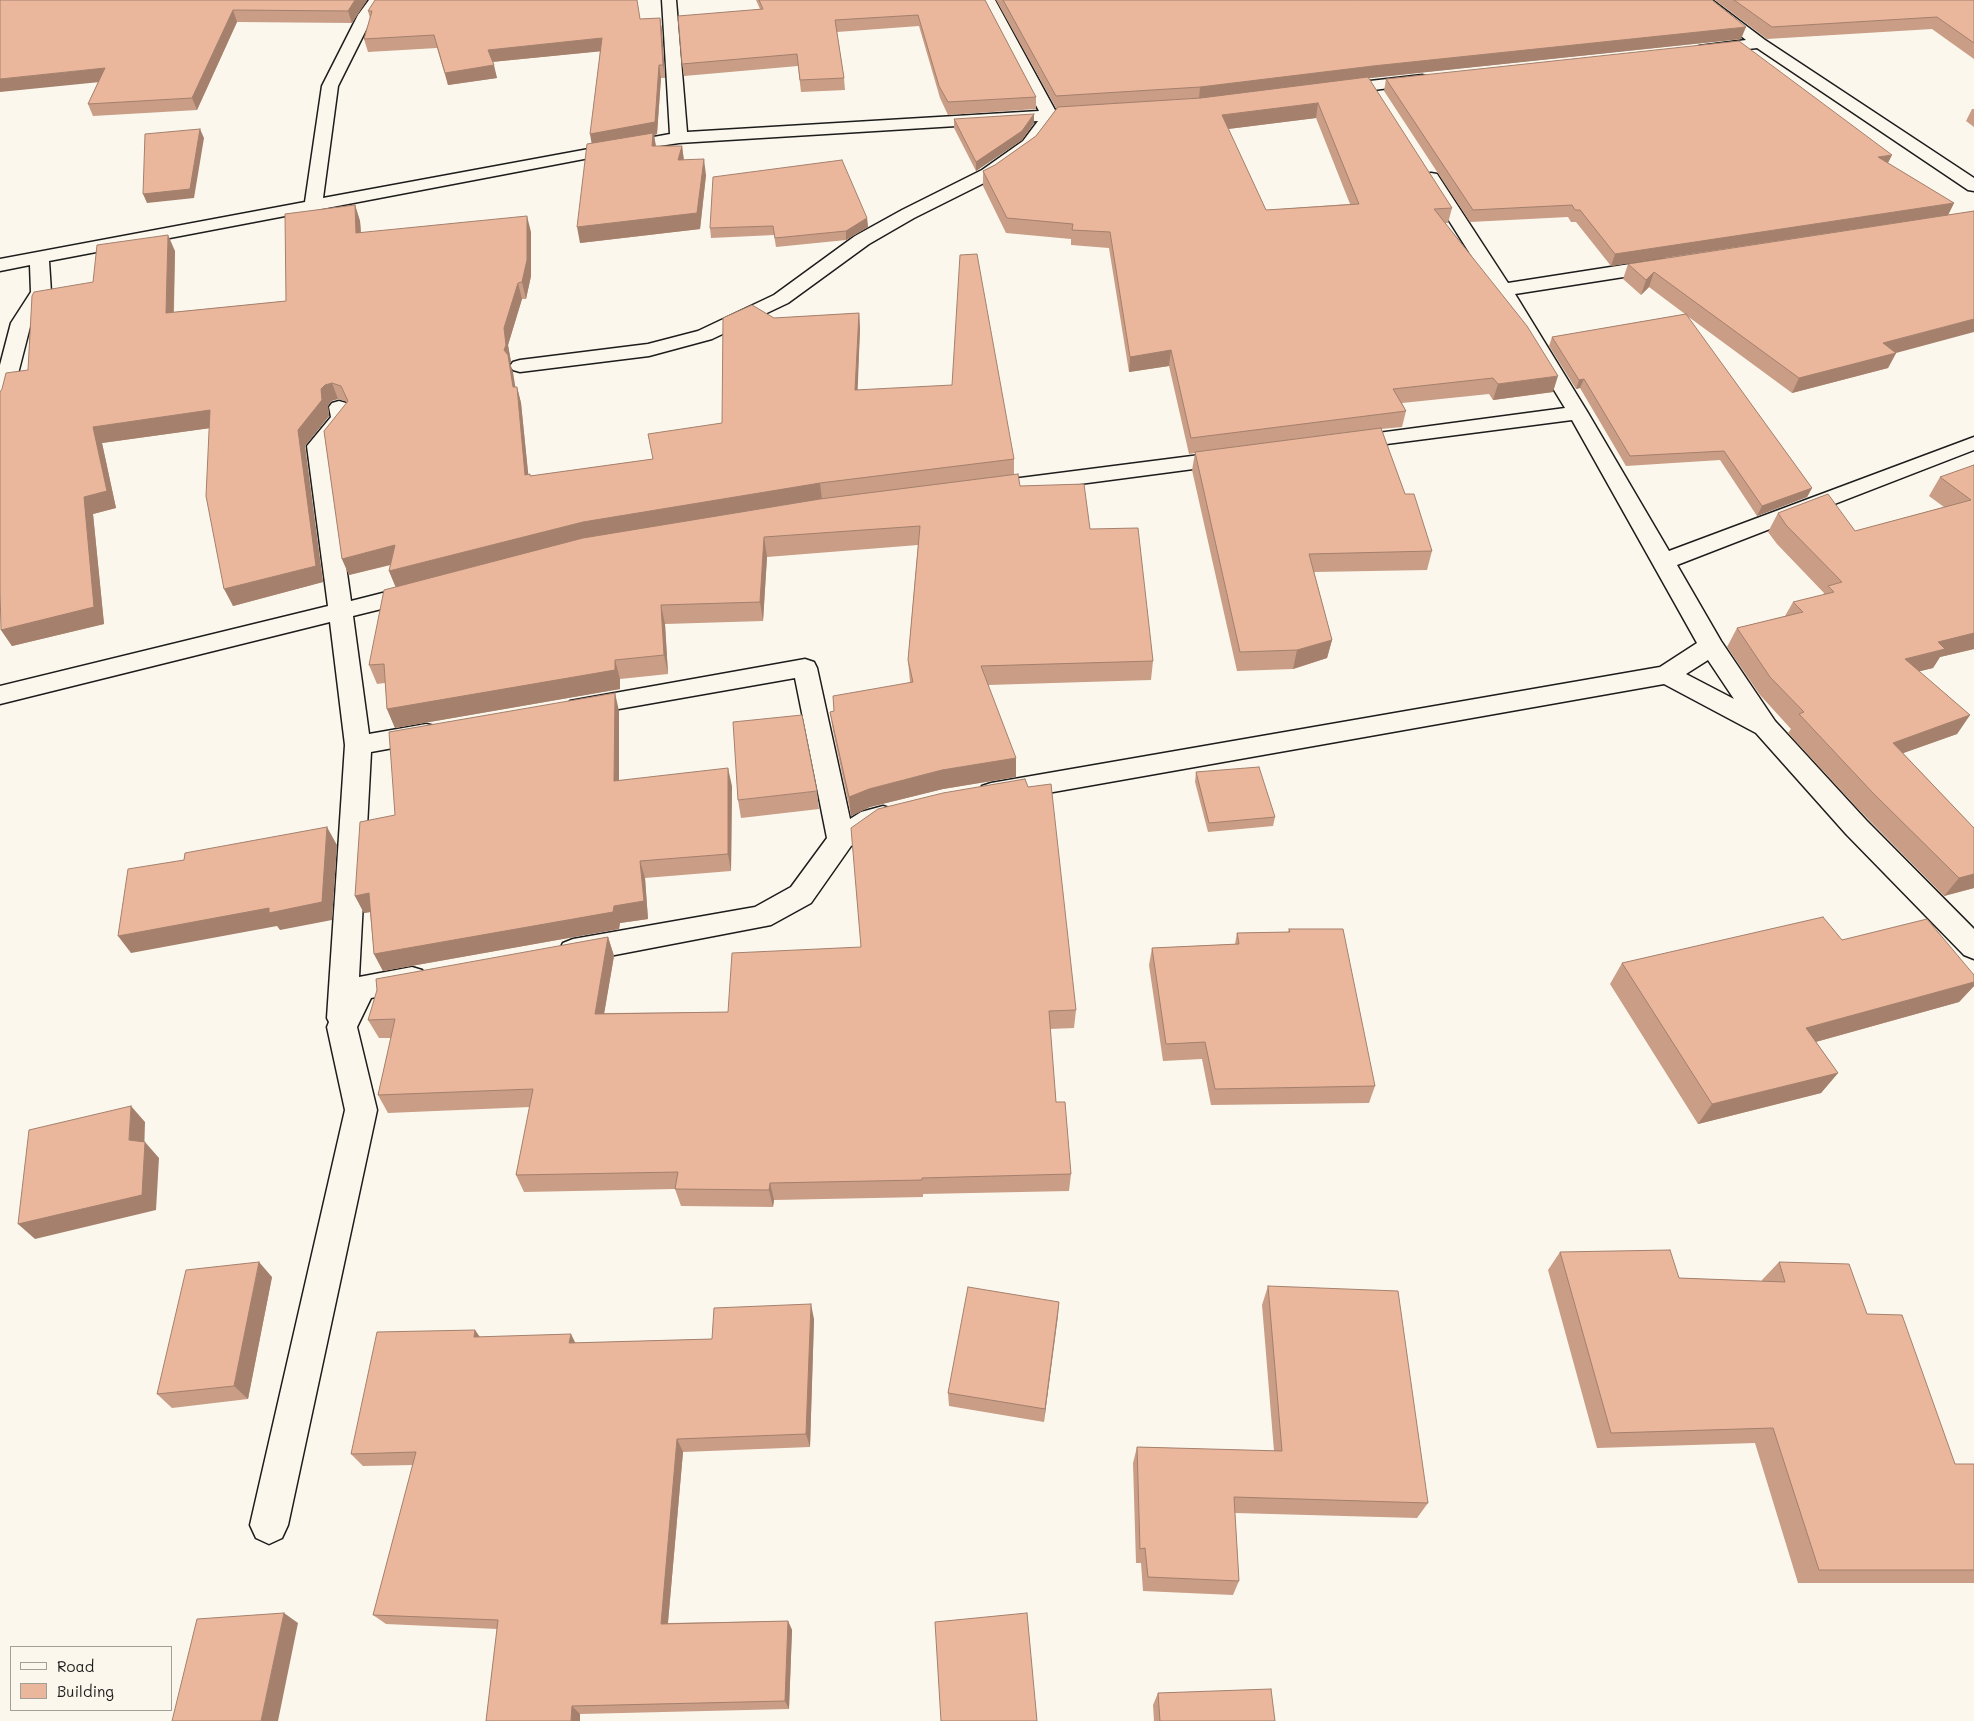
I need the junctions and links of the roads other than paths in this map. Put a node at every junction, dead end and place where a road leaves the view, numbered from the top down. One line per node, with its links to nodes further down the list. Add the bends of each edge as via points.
1 (377, 0): 14 (street, via 330,86)
2 (669, 0): 11 (street)
3 (988, 0): 10 (street)
4 (1703, 0): 5 (street)
5 (1760, 42): 6 (street); 13 (street)
6 (1692, 50)
7 (1439, 78): 8 (street, via 1376,93)
8 (1323, 91)
9 (1100, 113): 10 (street)
10 (1050, 116): 11 (street); 19 (street, via 1029,145 988,174 862,240 781,299 705,334 649,350)
11 (679, 138): 14 (street)
12 (1418, 159): 18 (street)
13 (1974, 186)
14 (313, 206): 15 (street)
15 (39, 258): 17 (street); 20 (street, via 41,292 21,322)
16 (1679, 263): 18 (street)
17 (0, 265)
18 (1502, 290): 22 (street)
19 (520, 366)
20 (0, 404)
21 (339, 407): 29 (street, via 342,418 318,446)
22 (1578, 413): 24 (street); 27 (street)
23 (1974, 443): 27 (street)
24 (1323, 446)
25 (1254, 455): 26 (street)
26 (960, 492)
27 (1663, 562): 30 (street)
28 (436, 588): 29 (street)
29 (340, 612): 32 (street); 36 (street)
30 (1711, 646): 31 (street); 34 (street)
31 (1668, 675): 34 (street); 37 (street)
32 (0, 695)
33 (552, 712): 39 (street, via 805,668)
34 (1766, 728): 40 (street, via 1856,827)
35 (446, 730): 36 (street)
36 (358, 745): 43 (street)
37 (963, 798)
38 (907, 810): 39 (street, via 871,819)
39 (841, 839): 41 (street, via 801,895 761,917)
40 (1974, 947)
41 (546, 955)
42 (440, 974): 43 (street, via 362,988)
43 (342, 1027): 44 (street, via 361,1110)
44 (269, 1525)

